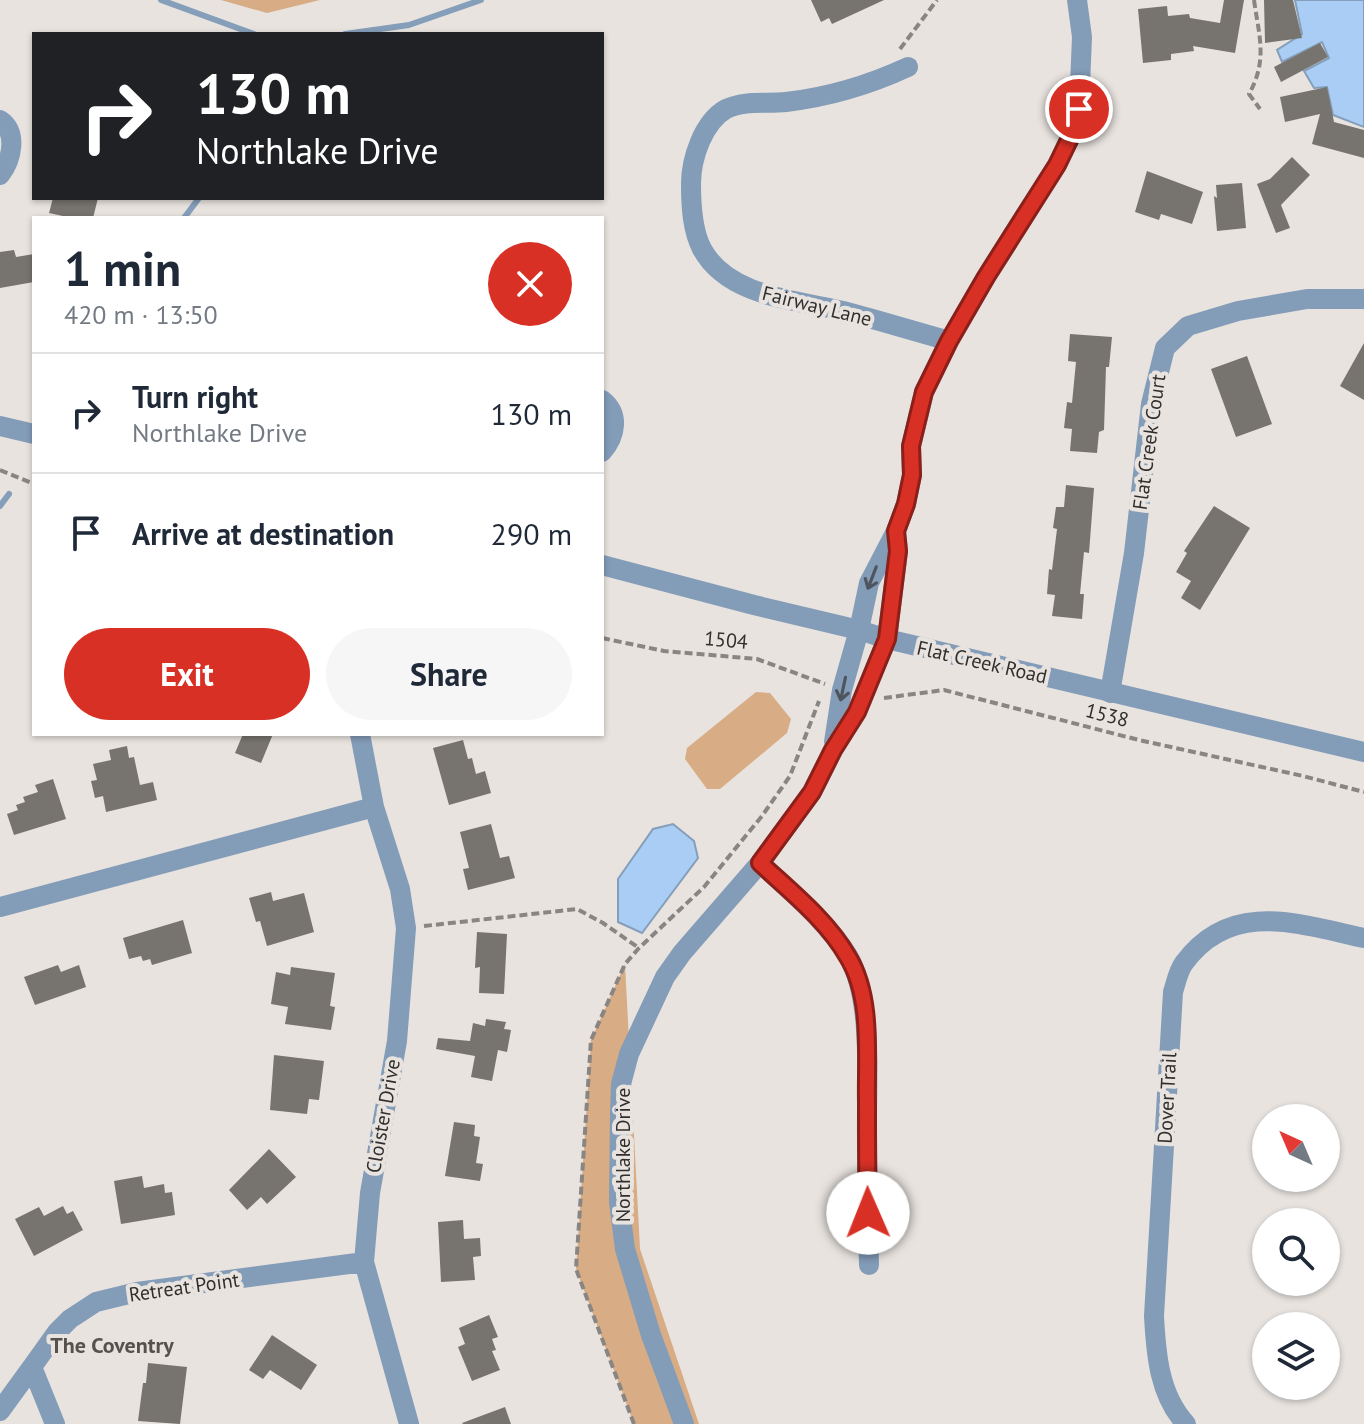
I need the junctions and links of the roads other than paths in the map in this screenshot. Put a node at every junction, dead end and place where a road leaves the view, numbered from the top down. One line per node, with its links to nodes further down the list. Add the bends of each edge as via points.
1 (1077, 0): 6 (street, Northlake Drive, via 1082,37 1079,109 1071,136)
2 (904, 59): 6 (street, Fairway Lane, via 871,83 840,93 727,108 715,117 695,157 692,208 703,251 732,279 752,289)
3 (0, 120): 4 (street, via 11,141 10,159)
4 (0, 175)
5 (1363, 300): 15 (street, Flat Creek Court, via 1307,299 1238,311 1188,326 1165,348 1151,404 1134,553)
6 (949, 341): 11 (street, Northlake Drive, via 916,419 912,475)
7 (604, 402): 10 (street, via 615,422)
8 (0, 426): 9 (street)
9 (32, 434)
10 (604, 449)
11 (896, 531): 13 (street, Northlake Drive, one-way to 13, via 869,583); 14 (street, Northlake Drive)
12 (604, 566): 13 (street, Flat Creek Road)
13 (859, 630): 14 (street, Flat Creek Road); 17 (street, Northlake Drive, one-way to 17)
14 (887, 639): 15 (street, Flat Creek Road); 17 (street, Northlake Drive)
15 (1110, 693): 18 (street, Flat Creek Road)
16 (360, 736): 19 (street, Cloister Drive)
17 (833, 750): 20 (street, Northlake Drive, via 812,792)
18 (1364, 752)
19 (374, 807): 21 (street); 23 (street, Cloister Drive, via 400,889 406,928 397,1041 371,1181)
20 (760, 863): 24 (street, via 830,933 858,978 866,1052); 29 (street, Northlake Drive, via 665,977 629,1054 621,1084 619,1202 625,1249)
21 (0, 907)
22 (1364, 938): 30 (street, Dover Trail, via 1257,920 1226,927 1182,965 1173,992 1154,1316 1164,1385)
23 (364, 1262): 25 (street, Retreat Point, via 96,1302 70,1319); 28 (street, Cloister Drive)
24 (869, 1265)
25 (32, 1367): 26 (street, Retreat Point); 27 (street)
26 (0, 1411)
27 (55, 1424)
28 (409, 1424)
29 (684, 1424)
30 (1186, 1424)

